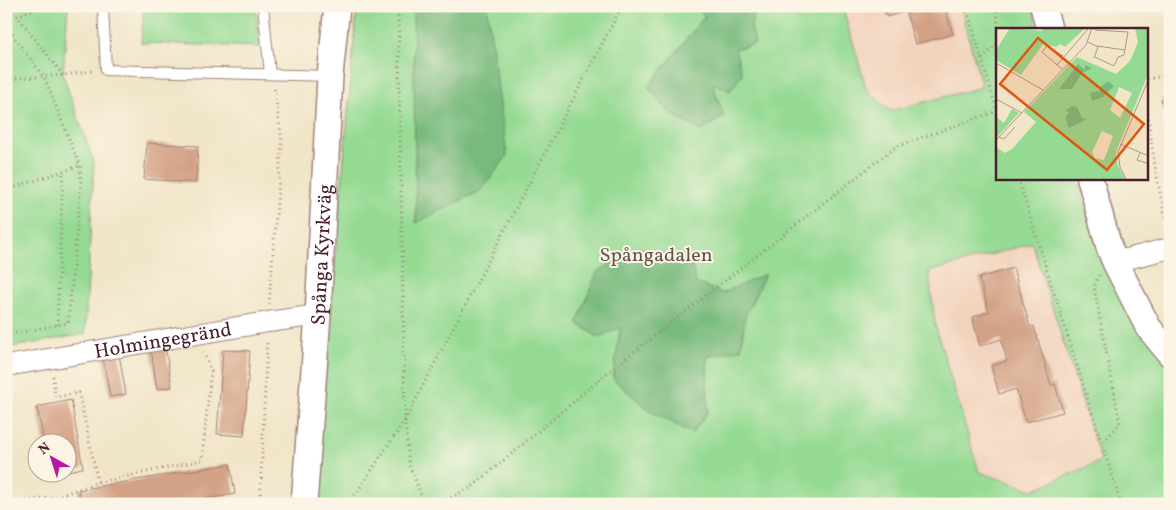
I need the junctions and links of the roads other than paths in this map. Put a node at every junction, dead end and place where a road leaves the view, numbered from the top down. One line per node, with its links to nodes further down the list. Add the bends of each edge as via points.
1 (103, 6): 6 (lane, via 106,70)
2 (263, 6): 6 (lane)
3 (337, 6): 7 (street, Spånga Kyrkväg)
4 (1043, 6): 5 (street)
5 (1049, 28)
6 (270, 74): 7 (lane)
7 (330, 76): 11 (street, Spånga Kyrkväg)
8 (1090, 180): 10 (street)
9 (1170, 248): 10 (street)
10 (1116, 262): 12 (street, via 1148,327)
11 (318, 315): 13 (street, Holmingegränd); 14 (street, Spånga Kyrkväg)
12 (1170, 354)
13 (6, 366)
14 (304, 504)

